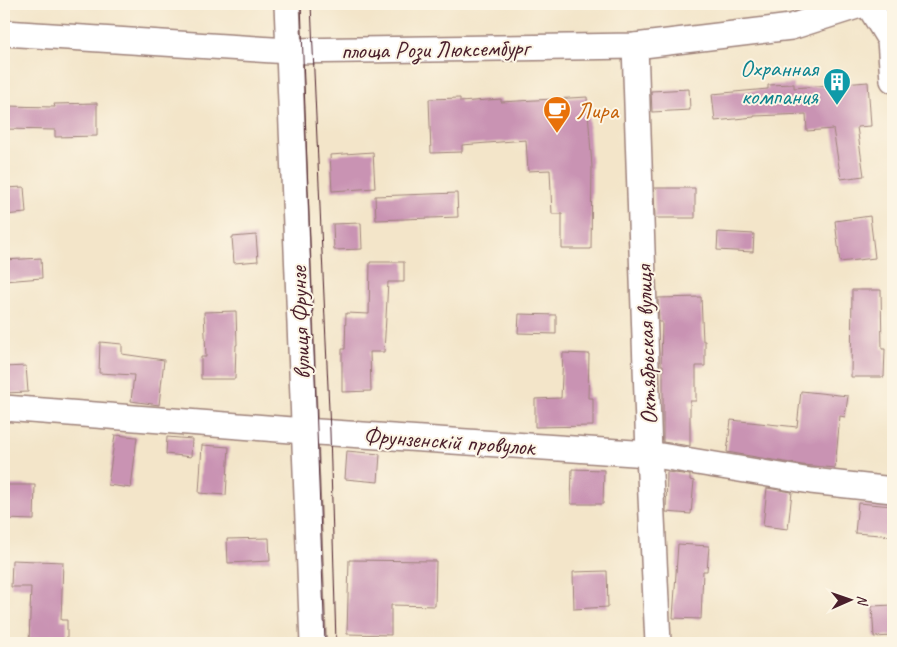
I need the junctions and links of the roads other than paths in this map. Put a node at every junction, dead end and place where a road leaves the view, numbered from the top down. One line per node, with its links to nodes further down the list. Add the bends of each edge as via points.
1 (287, 4): 6 (street, вулиця Фрунзе)
2 (863, 4): 5 (street, площа Рози Люксембург, via 791,27)
3 (868, 4): 7 (street, via 890,40)
4 (4, 33): 6 (street, площа Рози Люксембург)
5 (635, 46): 6 (street, площа Рози Люксембург); 10 (street, Октябрьская вулиця)
6 (289, 50): 9 (street, вулиця Фрунзе)
7 (893, 80)
8 (4, 408): 9 (street, Фрунзенскій провулок)
9 (304, 431): 10 (street, Фрунзенскій провулок); 12 (street, вулиця Фрунзе)
10 (649, 454): 11 (street, Фрунзенскій провулок, via 811,481); 13 (street, Октябрьская вулиця)
11 (893, 490)
12 (313, 643)
13 (658, 643)

